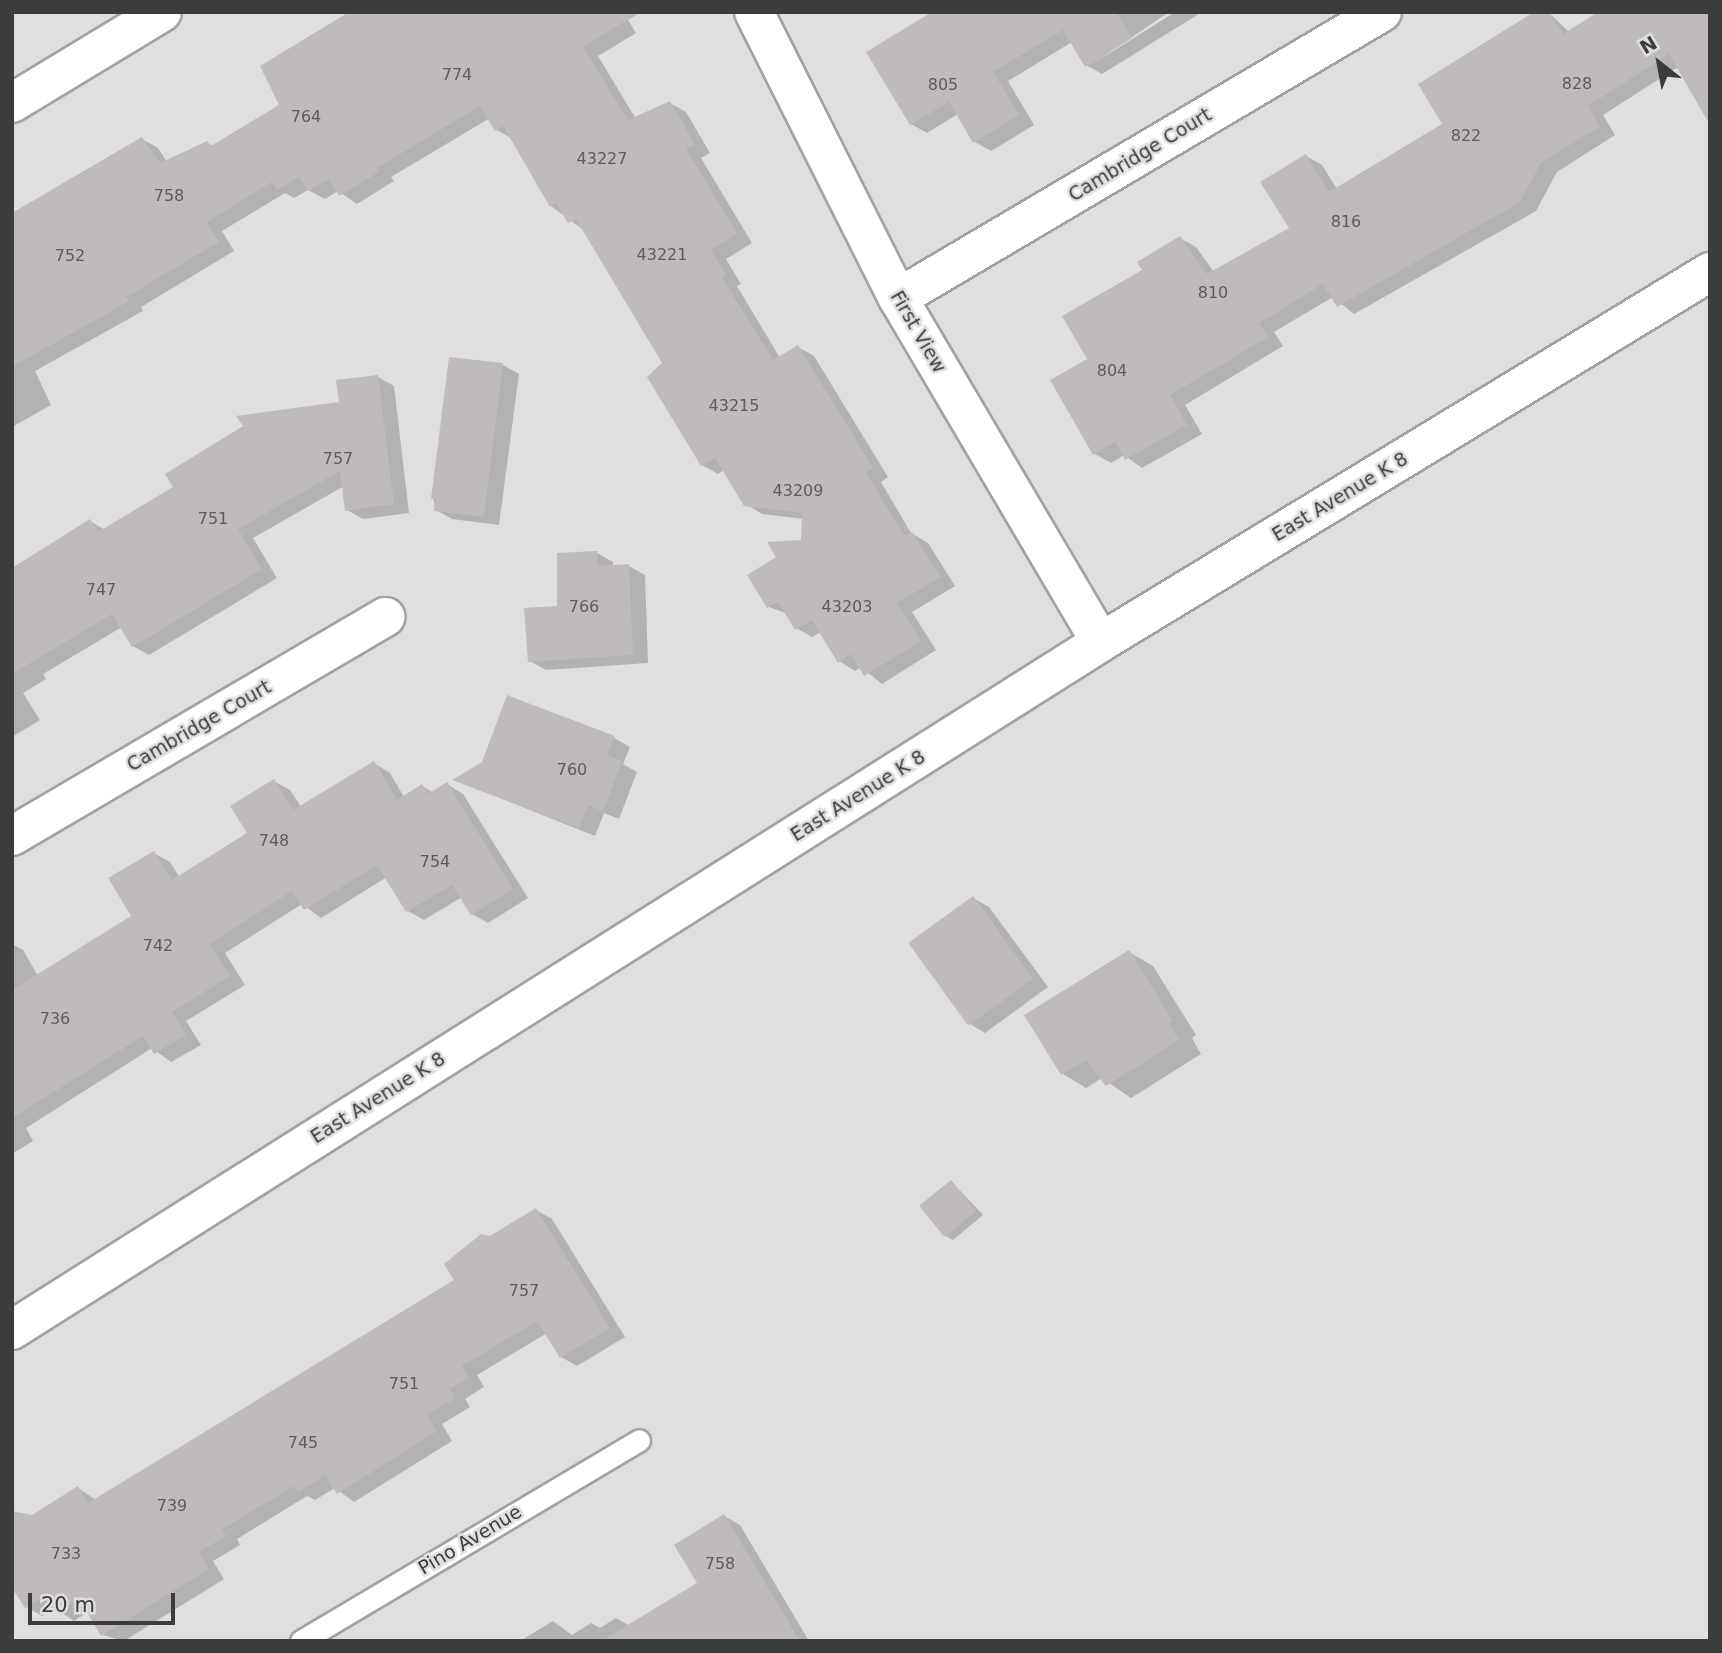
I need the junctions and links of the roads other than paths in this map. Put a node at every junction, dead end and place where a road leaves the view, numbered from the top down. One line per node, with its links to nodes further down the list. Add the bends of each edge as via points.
1 (162, 12): 4 (street)
2 (754, 12): 6 (street, First View)
3 (1382, 12): 6 (street, Cambridge Court)
4 (12, 103)
5 (1710, 272): 8 (street, East Avenue K 8)
6 (898, 298): 8 (street, First View)
7 (386, 617): 9 (street, Cambridge Court)
8 (1101, 642): 10 (street, East Avenue K 8)
9 (12, 836)
10 (12, 1329)
11 (639, 1440): 12 (lane, Pino Avenue)
12 (301, 1641)

